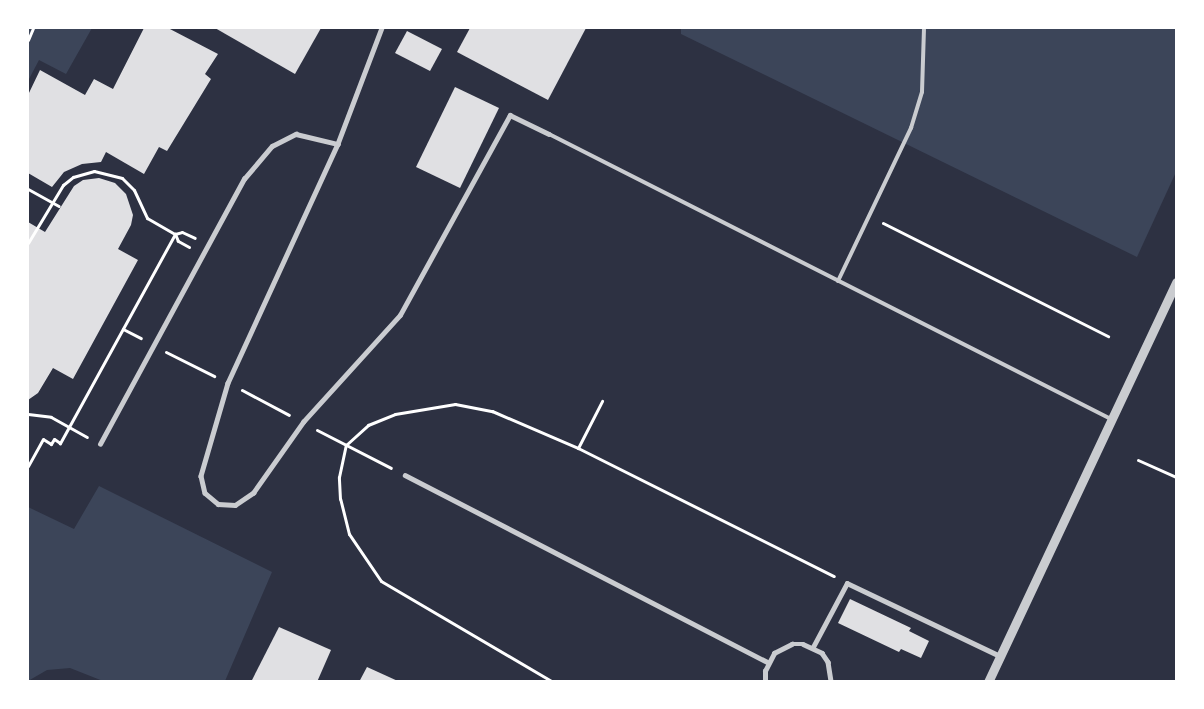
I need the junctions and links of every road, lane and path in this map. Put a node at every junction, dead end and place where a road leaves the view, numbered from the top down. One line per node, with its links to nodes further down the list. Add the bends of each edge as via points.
1 (33, 28): 4 (path)
2 (382, 28): 6 (street)
3 (924, 28): 10 (lane, via 926,46 922,92 911,128)
4 (28, 40)
5 (549, 134): 6 (street, via 510,114 400,315 303,422 253,493 234,505 218,504 205,493 201,476 228,383); 16 (lane)
6 (338, 144): 27 (street, via 296,134 272,146 244,179)
7 (28, 189): 8 (path)
8 (52, 203): 9 (path); 11 (path, via 62,185 73,177 104,171 128,183 147,218); 12 (path)
9 (59, 206)
10 (870, 216): 16 (lane); 18 (path)
11 (175, 234): 13 (path, via 182,232); 15 (path, via 178,241); 26 (path)
12 (29, 236): 14 (path)
13 (198, 240)
14 (28, 244)
15 (193, 250)
16 (838, 281): 25 (lane)
17 (1176, 282): 25 (street)
18 (1108, 336)
19 (168, 352): 20 (path)
20 (210, 374)
21 (244, 392): 23 (path)
22 (602, 400): 28 (path)
23 (274, 407)
24 (28, 414): 26 (path, via 45,415)
25 (1111, 419): 36 (street)
26 (69, 427): 27 (path); 31 (path, via 60,443 54,439 51,444 43,439)
27 (100, 444)
28 (578, 448): 34 (path); 38 (path, via 492,410 455,404 396,414 368,425 346,445 339,477 349,534 381,580)
29 (364, 454): 32 (path)
30 (1138, 460): 33 (path)
31 (28, 466)
32 (405, 475): 37 (street)
33 (1176, 477)
34 (847, 583): 35 (street); 36 (street)
35 (813, 647): 37 (street, via 792,644 774,653); 40 (street, via 828,662)
36 (1000, 656): 41 (street)
37 (768, 662): 39 (street)
38 (553, 682)
39 (765, 682)
40 (831, 682)
41 (988, 682)

